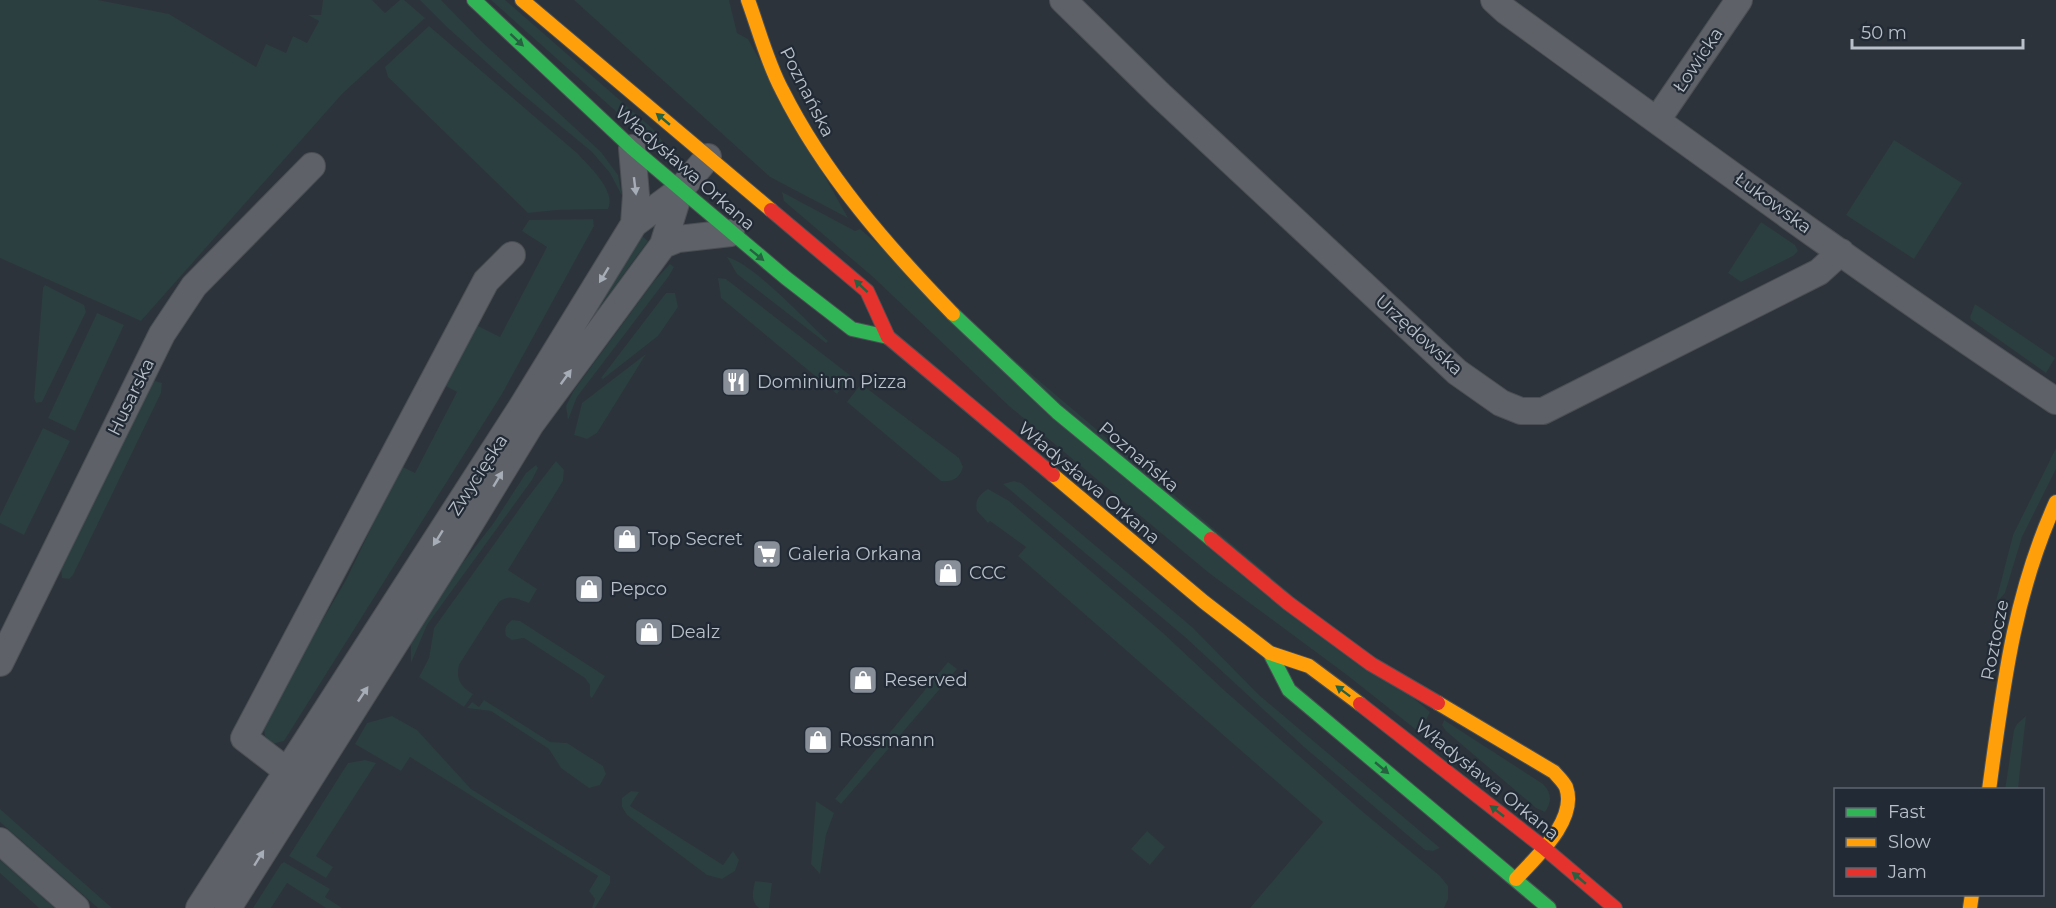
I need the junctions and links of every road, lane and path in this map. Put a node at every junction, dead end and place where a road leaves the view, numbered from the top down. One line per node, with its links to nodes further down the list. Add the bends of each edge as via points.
1 (474, 0): 8 (street, Władysława Orkana, one-way to 8)
2 (522, 0): 9 (street, Władysława Orkana, one-way to 2)
3 (748, 0): 25 (street, Poznańska, via 780,87 816,150 864,215 951,313 1058,412 1288,603 1371,664 1563,779 1569,792 1569,808)
4 (1063, 0): 15 (street, Urzędowska, via 1158,94 1457,372 1501,403 1521,411 1542,411 1819,272)
5 (1494, 0): 7 (street, Łukowska)
6 (1739, 0): 7 (street, Łowicka)
7 (1657, 120): 15 (street, Łukowska)
8 (632, 148): 11 (street, Władysława Orkana); 12 (street, one-way to 12)
9 (708, 157): 11 (street, Zwycięska); 17 (street, Władysława Orkana, one-way to 9, via 867,291)
10 (312, 166): 21 (street, Husarska, via 194,286 162,334)
11 (680, 190): 12 (street, Zwycięska); 13 (street, Władysława Orkana); 14 (street, Zwycięska)
12 (634, 225): 22 (street, Zwycięska, one-way to 22, via 358,664)
13 (731, 233): 14 (street, via 678,239); 17 (street, Władysława Orkana, one-way to 17, via 852,329)
14 (663, 245): 22 (street, Zwycięska, one-way to 14, via 432,587 531,424)
15 (1841, 252): 18 (street, Łukowska)
16 (512, 255): 22 (street, via 486,281 244,738)
17 (888, 337): 20 (street, Władysława Orkana, via 1204,602)
18 (2056, 401)
19 (2056, 502): 23 (street, Roztocze, via 2034,552 2019,604)
20 (1270, 652): 25 (street, Władysława Orkana, one-way to 20, via 1309,666); 26 (street, Władysława Orkana, one-way to 26, via 1289,690)
21 (0, 663)
22 (296, 778): 28 (street, Zwycięska); 29 (street, Zwycięska, one-way to 22)
23 (1989, 788)
24 (0, 841): 27 (street)
25 (1543, 847): 26 (street, Poznańska); 31 (street, Władysława Orkana, one-way to 25)
26 (1516, 879): 30 (street, Władysława Orkana)
27 (76, 908)
28 (199, 908)
29 (228, 908)
30 (1549, 908)
31 (1615, 908)

